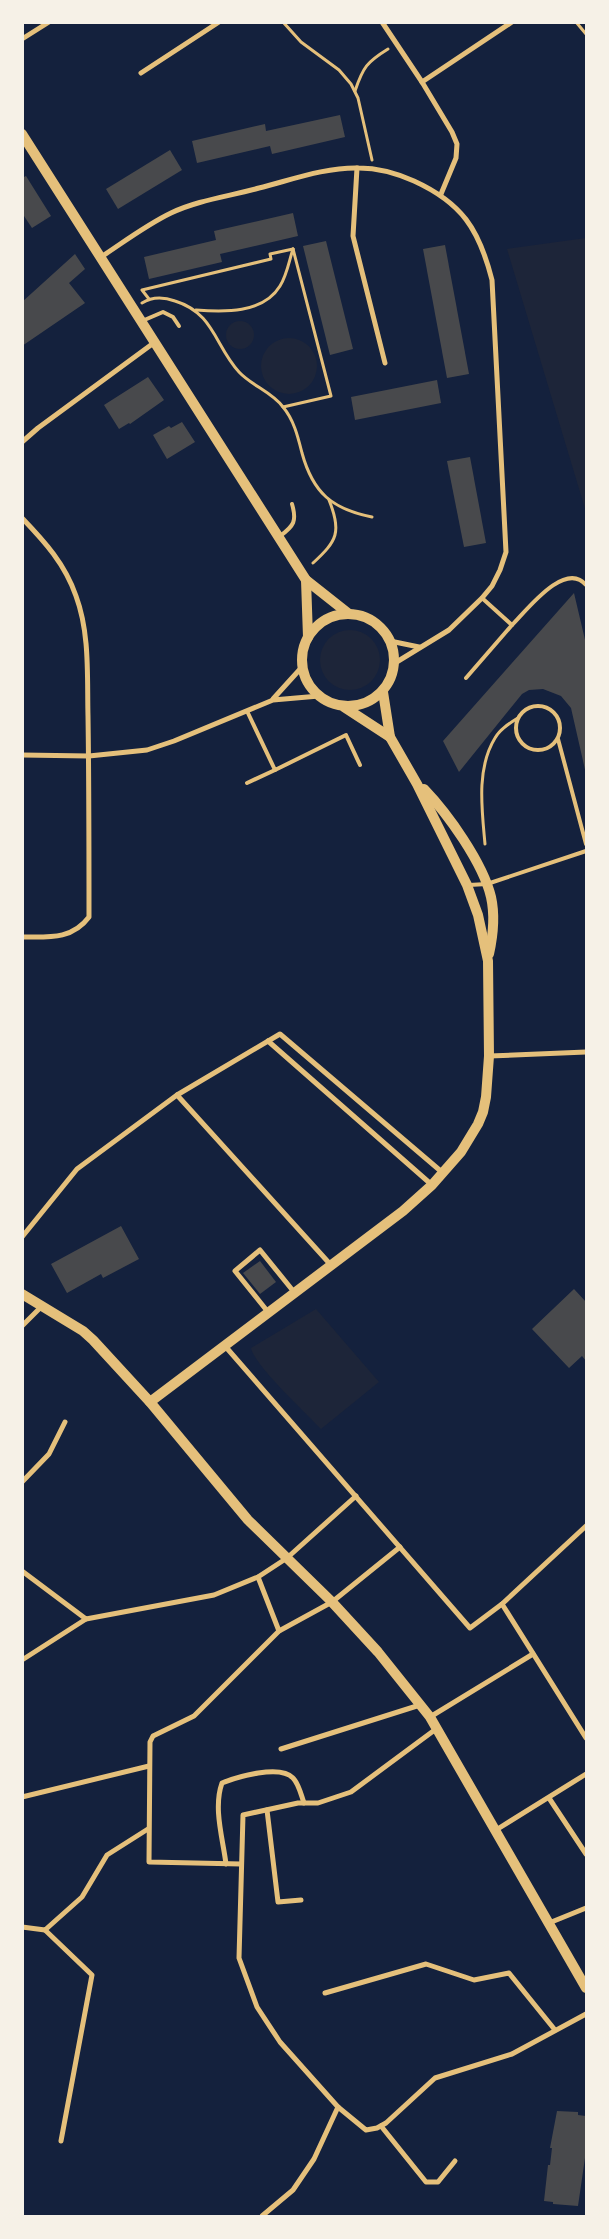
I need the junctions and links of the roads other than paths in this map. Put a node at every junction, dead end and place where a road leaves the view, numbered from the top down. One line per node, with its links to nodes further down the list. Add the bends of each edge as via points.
1 (49, 22): 5 (street)
2 (219, 22): 6 (street)
3 (382, 22): 7 (street)
4 (512, 22): 7 (street)
5 (22, 39)
6 (141, 74)
7 (422, 82): 10 (street, via 457,144 456,158)
8 (22, 134): 11 (main road)
9 (357, 168): 10 (street, via 400,175); 11 (street, via 308,176 184,207); 15 (street, via 353,236)
10 (441, 194): 22 (street, via 460,211 481,242 492,280 506,552 492,586)
11 (101, 257): 12 (main road)
12 (142, 321): 13 (lane, via 163,312 173,317); 14 (main road)
13 (179, 326)
14 (155, 342): 16 (street); 19 (main road)
15 (385, 362)
16 (22, 442)
17 (292, 504): 19 (lane, via 295,515 291,528)
18 (22, 518): 39 (street, via 54,552 76,595 86,646)
19 (279, 537): 20 (main road)
20 (306, 580): 23 (main road); 25 (main road)
21 (586, 586): 24 (lane, via 576,578 557,581)
22 (482, 598): 24 (lane); 27 (street, via 449,630)
23 (349, 614): 25 (main road, via 325,620); 26 (main road, via 373,621)
24 (512, 624): 30 (lane)
25 (308, 637): 29 (main road, via 302,651)
26 (390, 641): 27 (street); 28 (main road)
27 (420, 647): 28 (street)
28 (395, 663): 31 (main road)
29 (302, 667): 32 (main road, via 305,678); 33 (street)
30 (466, 678)
31 (383, 692): 34 (main road, via 369,702); 36 (main road)
32 (319, 696): 33 (street); 34 (main road)
33 (273, 700): 35 (street)
34 (344, 707): 36 (main road)
35 (247, 711): 39 (street, via 147,750); 41 (lane)
36 (390, 737): 43 (main road)
37 (558, 739): 37 (lane, via 543,750 529,749 516,732 518,718 536,706 550,710 559,721); 44 (lane)
38 (22, 755): 39 (street)
39 (89, 756): 48 (street, via 89,917 81,928 66,935)
40 (360, 765): 41 (lane, via 346,735)
41 (275, 770): 42 (lane)
42 (247, 783)
43 (417, 784): 46 (main road, via 426,790 464,841); 47 (main road)
44 (586, 844)
45 (586, 851): 46 (lane)
46 (487, 884): 47 (lane); 49 (main road, via 493,917)
47 (467, 885): 49 (main road, via 478,915)
48 (22, 937)
49 (488, 961): 52 (main road)
50 (268, 1041): 53 (street); 54 (street, via 280,1034); 55 (street)
51 (586, 1052): 52 (street)
52 (489, 1056): 54 (main road, via 486,1098 478,1124 462,1152)
53 (177, 1095): 56 (street, via 77,1169); 57 (street)
54 (443, 1173): 55 (main road)
55 (432, 1184): 57 (main road, via 403,1211)
56 (22, 1237)
57 (330, 1264): 58 (main road)
58 (294, 1292): 61 (main road); 61 (street, via 260,1250 235,1270)
59 (22, 1294): 60 (main road)
60 (43, 1306): 62 (street); 64 (main road, via 83,1331)
61 (268, 1312): 63 (main road)
62 (22, 1326)
63 (225, 1346): 64 (main road); 67 (street)
64 (150, 1402): 70 (main road, via 248,1520)
65 (65, 1422): 66 (street, via 49,1454)
66 (22, 1482)
67 (356, 1496): 69 (street); 70 (street)
68 (586, 1526): 74 (street)
69 (400, 1547): 73 (street); 74 (street, via 470,1628)
70 (287, 1558): 72 (street); 73 (main road)
71 (22, 1571): 75 (street)
72 (258, 1577): 75 (street, via 214,1595); 76 (street)
73 (332, 1602): 76 (street); 79 (main road)
74 (502, 1604): 77 (street)
75 (86, 1619): 78 (street)
76 (279, 1631): 84 (street, via 194,1716 153,1736)
77 (533, 1654): 80 (street); 82 (street)
78 (22, 1660)
79 (421, 1705): 80 (main road); 83 (street)
80 (430, 1717): 81 (main road)
81 (437, 1729): 88 (street, via 352,1792 318,1804); 91 (main road)
82 (586, 1738)
83 (281, 1749)
84 (149, 1766): 86 (street); 90 (street)
85 (586, 1774): 87 (street)
86 (22, 1797)
87 (550, 1798): 91 (street); 92 (street)
88 (304, 1803): 89 (street); 93 (street, via 293,1778 285,1773 275,1771 222,1783 218,1794)
89 (267, 1810): 94 (street, via 243,1815); 95 (street, via 278,1902)
90 (148, 1829): 93 (street, via 149,1862); 99 (street, via 107,1855 82,1897)
91 (495, 1830): 97 (main road)
92 (586, 1854)
93 (226, 1864): 94 (street)
94 (241, 1864): 104 (street, via 239,1958 257,2007 280,2042)
95 (301, 1900)
96 (586, 1908): 97 (street)
97 (549, 1923): 100 (main road)
98 (22, 1927): 99 (street)
99 (45, 1930): 106 (street, via 92,1975)
100 (586, 1988)
101 (325, 1993): 103 (street, via 426,1964 474,1980 508,1973)
102 (586, 2014): 103 (street)
103 (555, 2030): 105 (street, via 512,2054 435,2078)
104 (338, 2107): 105 (street, via 366,2130); 108 (street, via 314,2158 293,2190)
105 (381, 2126): 107 (street, via 426,2182 438,2182)
106 (60, 2141)
107 (455, 2161)
108 (262, 2216)

